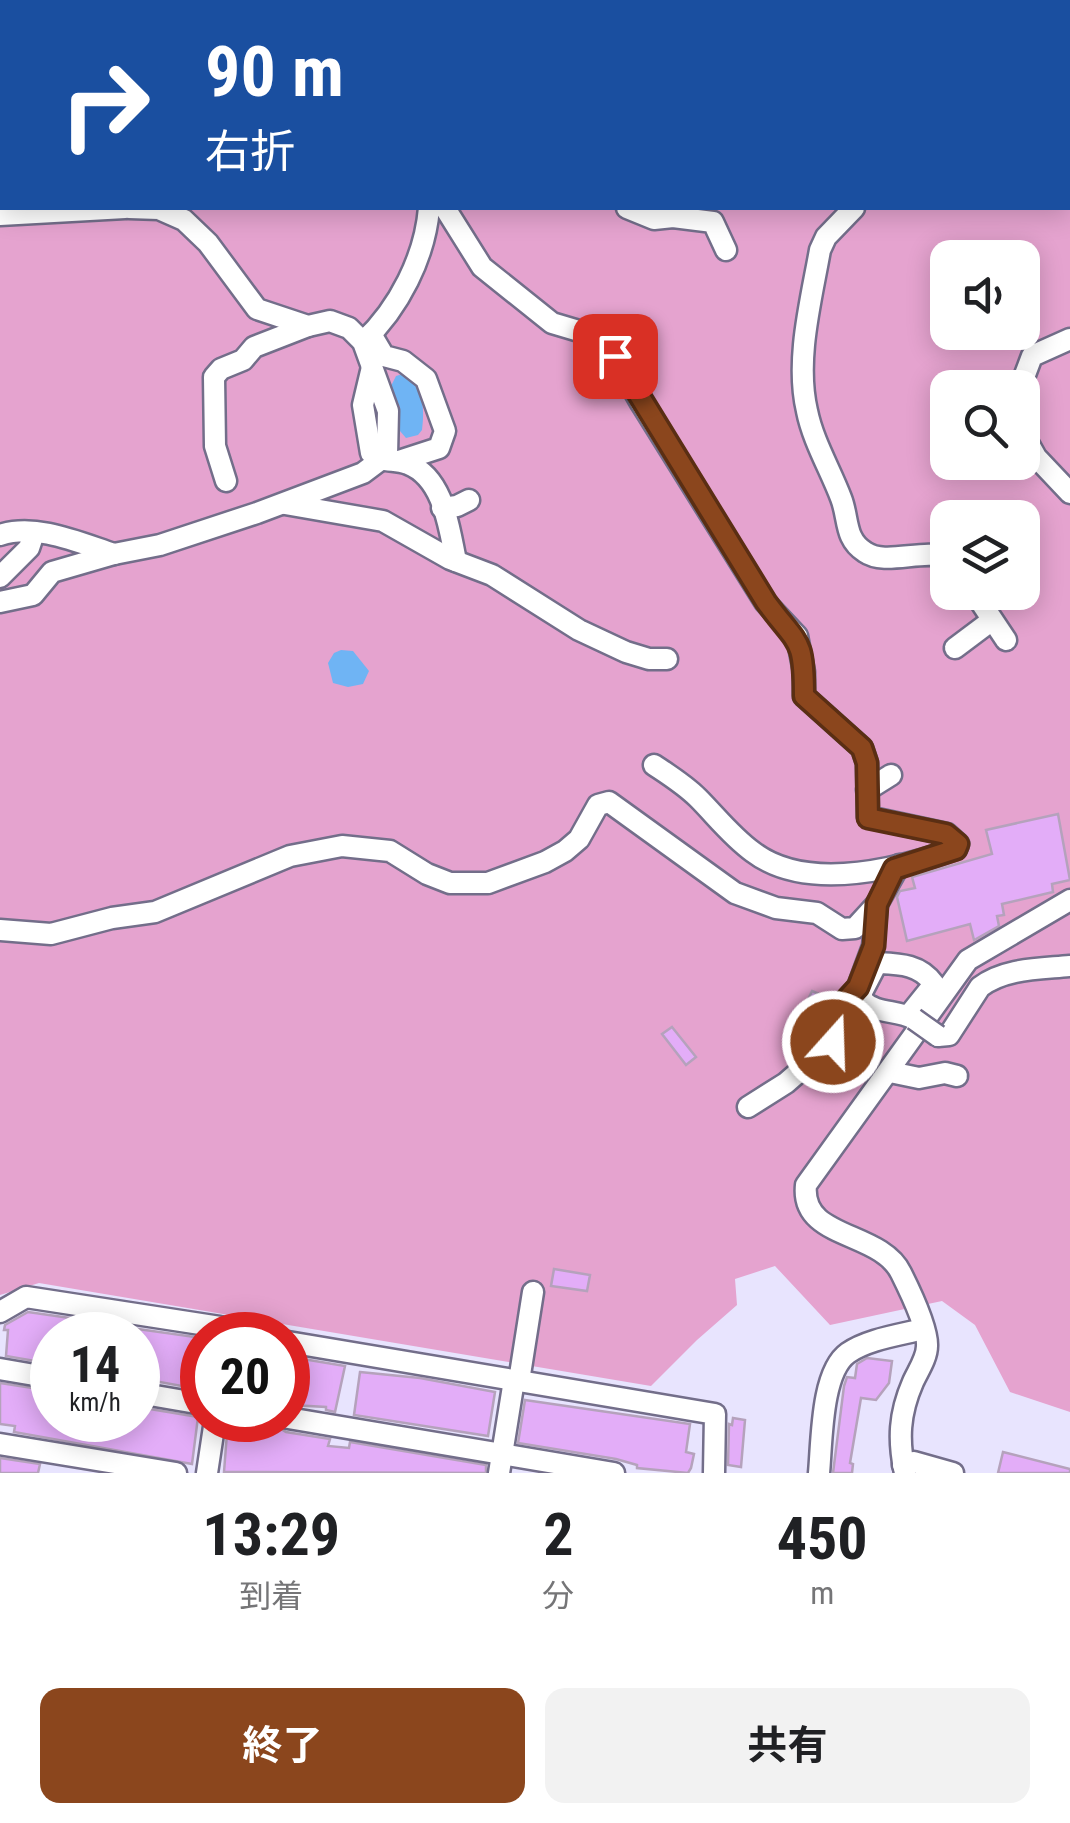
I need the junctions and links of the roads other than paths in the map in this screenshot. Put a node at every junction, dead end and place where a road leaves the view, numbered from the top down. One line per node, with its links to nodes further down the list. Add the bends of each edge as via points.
1 (91, 210): 8 (street)
2 (160, 210): 10 (street, via 184,220 208,243 257,309)
3 (429, 210): 11 (street, via 413,270)
4 (446, 210): 35 (street, via 488,272 552,323 588,334 625,369 766,602 796,636 804,696 862,748)
5 (632, 210): 7 (street, via 654,219)
6 (852, 210): 24 (street, via 820,250 804,364 807,413 849,536 868,555)
7 (673, 212): 9 (street, via 713,222)
8 (0, 215)
9 (726, 250)
10 (308, 326): 11 (street, via 337,321); 16 (street, via 254,347 214,378 215,446)
11 (367, 338): 14 (street, via 388,411); 14 (street, via 426,380 445,431 439,448)
12 (1070, 339): 13 (street, via 1032,356)
13 (1027, 370)
14 (390, 461): 19 (street); 20 (street, via 410,464 431,480)
15 (1040, 461): 17 (street)
16 (226, 482)
17 (1070, 493)
18 (469, 500): 20 (street)
19 (280, 504): 23 (street); 25 (street, via 383,521)
20 (442, 508): 25 (street)
21 (34, 533): 22 (street); 23 (street); 26 (street, via 29,548)
22 (0, 535)
23 (114, 554): 27 (street, via 52,572 33,595)
24 (930, 554)
25 (456, 561): 32 (street, via 610,645)
26 (0, 577)
27 (0, 602)
28 (985, 610): 29 (street)
29 (991, 621): 30 (street); 31 (street)
30 (1006, 640)
31 (955, 648)
32 (666, 659)
33 (654, 765): 36 (street, via 745,846 773,862 833,875)
34 (891, 774): 35 (street)
35 (866, 790): 36 (street, via 868,818 946,834 958,844)
36 (899, 865): 38 (street)
37 (1070, 900): 42 (street)
38 (877, 904): 39 (street); 41 (street)
39 (855, 928): 40 (street, via 735,893 609,802 598,805 565,850 488,883 458,885 390,852 342,846 290,856 155,912 51,934); 41 (street)
40 (0, 930)
41 (874, 946): 48 (street, via 833,1042)
42 (968, 960): 44 (street); 46 (street)
43 (1070, 966): 44 (street, via 997,977)
44 (980, 987): 45 (street, bridge, via 949,1035 938,1036)
45 (911, 1017)
46 (890, 1072): 47 (street); 52 (street, via 810,1175 806,1204 815,1219 896,1263)
47 (957, 1076)
48 (748, 1107)
49 (533, 1292): 56 (street)
50 (0, 1312): 51 (street, via 26,1297)
51 (180, 1322)
52 (923, 1328): 61 (street, via 926,1353 900,1420); 66 (street, via 856,1348 838,1362 829,1382)
53 (310, 1346): 56 (street)
54 (0, 1370): 55 (street)
55 (30, 1375)
56 (516, 1380): 60 (street); 65 (street, via 715,1414)
57 (310, 1423): 60 (street)
58 (212, 1442): 63 (street)
59 (0, 1444): 62 (street)
60 (500, 1464): 64 (street)
61 (904, 1469): 67 (street, via 914,1462)
62 (176, 1473)
63 (207, 1473)
64 (614, 1473)
65 (714, 1473)
66 (819, 1473)
67 (954, 1473)

